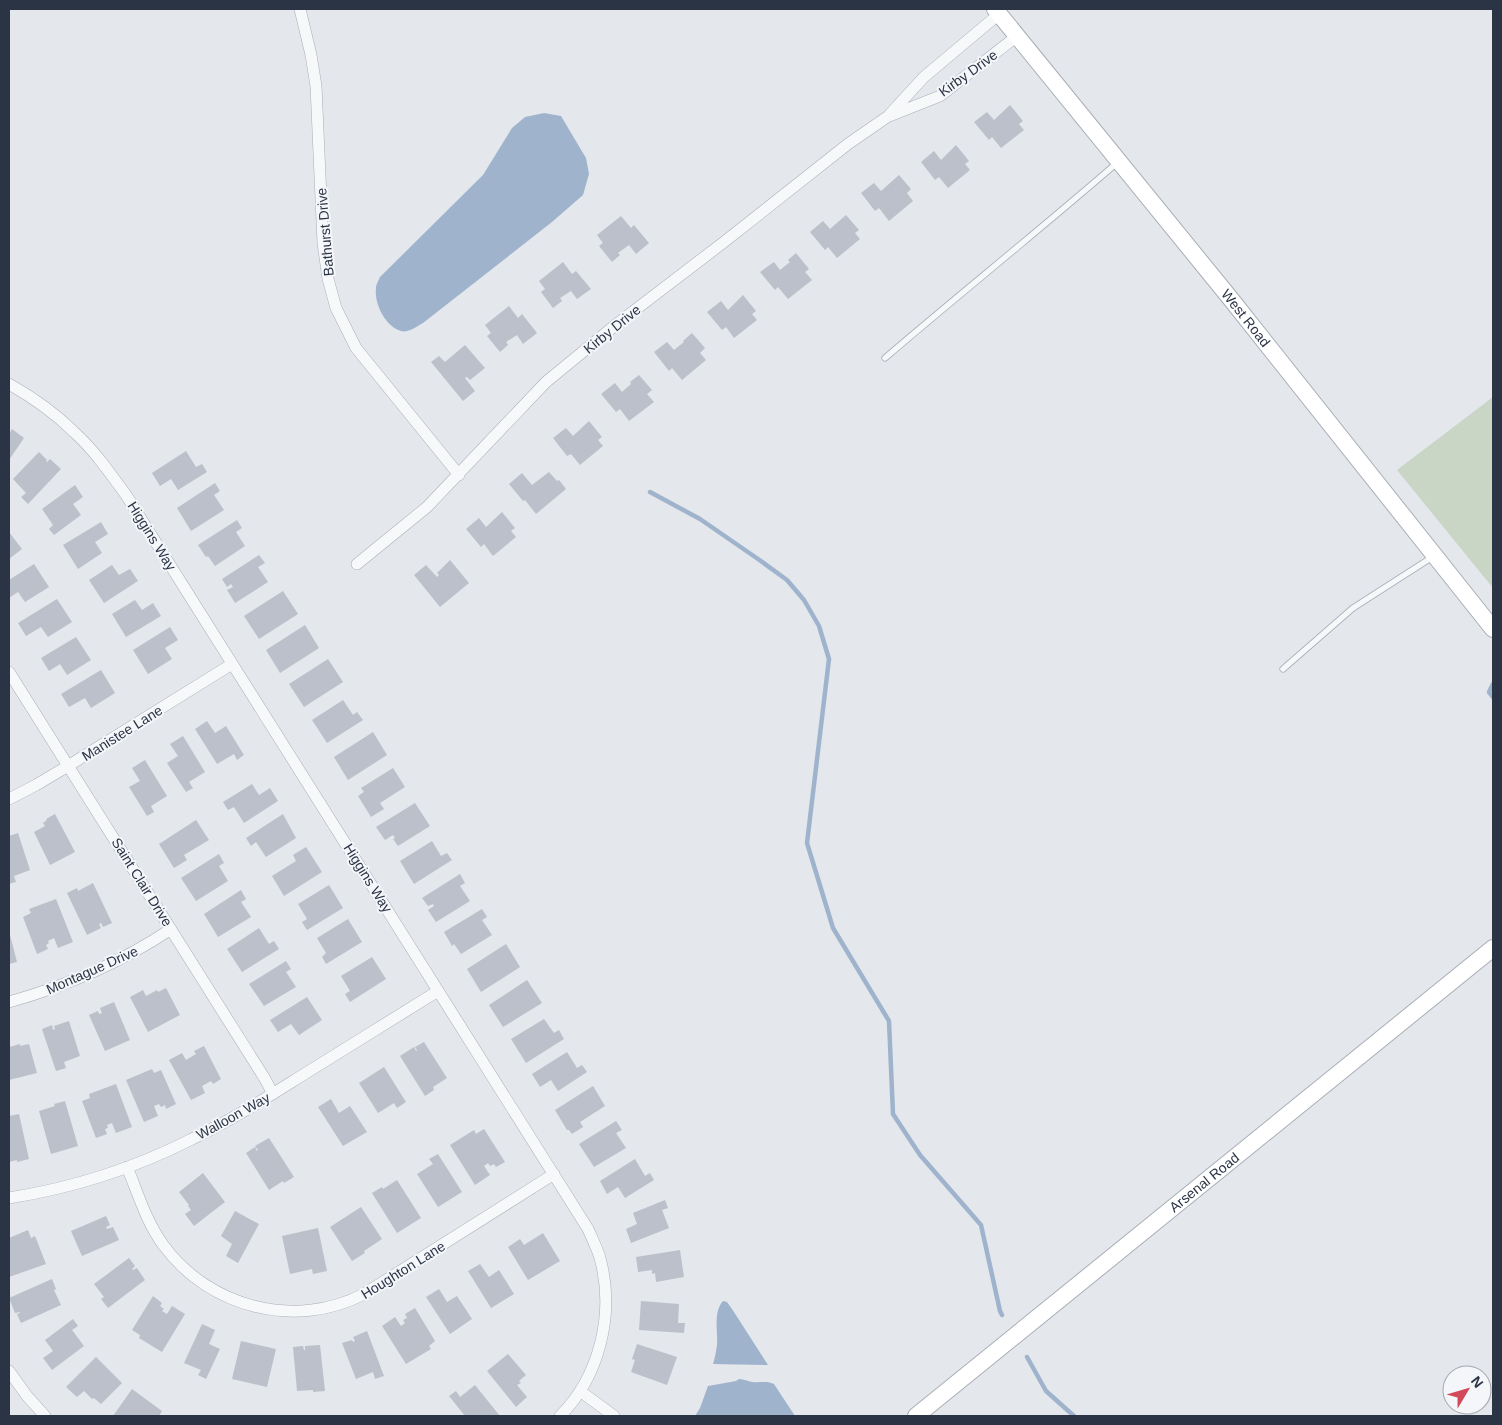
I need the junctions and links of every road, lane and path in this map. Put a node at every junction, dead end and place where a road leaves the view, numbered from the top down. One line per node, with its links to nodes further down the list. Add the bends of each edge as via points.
1 (300, 9): 8 (street, Bathurst Drive, via 316,86 323,243 336,308 356,348)
2 (997, 11): 3 (street, West Road); 4 (street, Kirby Drive, via 924,76)
3 (1017, 36): 4 (street, Kirby Drive, via 940,96); 5 (street, West Road)
4 (888, 117): 8 (street, Kirby Drive, via 830,157 546,382)
5 (1119, 160): 6 (lane); 9 (street, West Road)
6 (884, 358)
7 (9, 384): 12 (street, Higgins Way, via 75,432 112,475)
8 (459, 475): 10 (street, Kirby Drive, via 427,507)
9 (1436, 555): 11 (street, West Road); 13 (lane, via 1353,608)
10 (357, 564)
11 (1493, 629)
12 (232, 664): 15 (street, Manistee Lane); 19 (street, Higgins Way)
13 (1284, 669)
14 (9, 672): 15 (street, Saint Clair Drive)
15 (68, 766): 16 (street, Manistee Lane); 17 (street, Saint Clair Drive)
16 (9, 799)
17 (171, 929): 20 (street, Montague Drive, via 86,975); 21 (street, Saint Clair Drive)
18 (1493, 948): 30 (street, Arsenal Road)
19 (438, 991): 21 (street, Walloon Way); 23 (street, Higgins Way)
20 (9, 1002)
21 (274, 1094): 22 (street, Walloon Way, via 192,1139)
22 (127, 1167): 23 (street, Houghton Lane, via 152,1227 171,1256 186,1270 214,1291 236,1301 265,1310 289,1312 325,1308 353,1300); 24 (street, Walloon Way)
23 (554, 1174): 26 (street, Higgins Way, via 588,1229 604,1280 604,1332 600,1349)
24 (9, 1198)
25 (9, 1371): 27 (street)
26 (580, 1391): 28 (street, Higgins Way); 29 (street)
27 (45, 1416)
28 (560, 1416)
29 (614, 1416)
30 (916, 1416)

